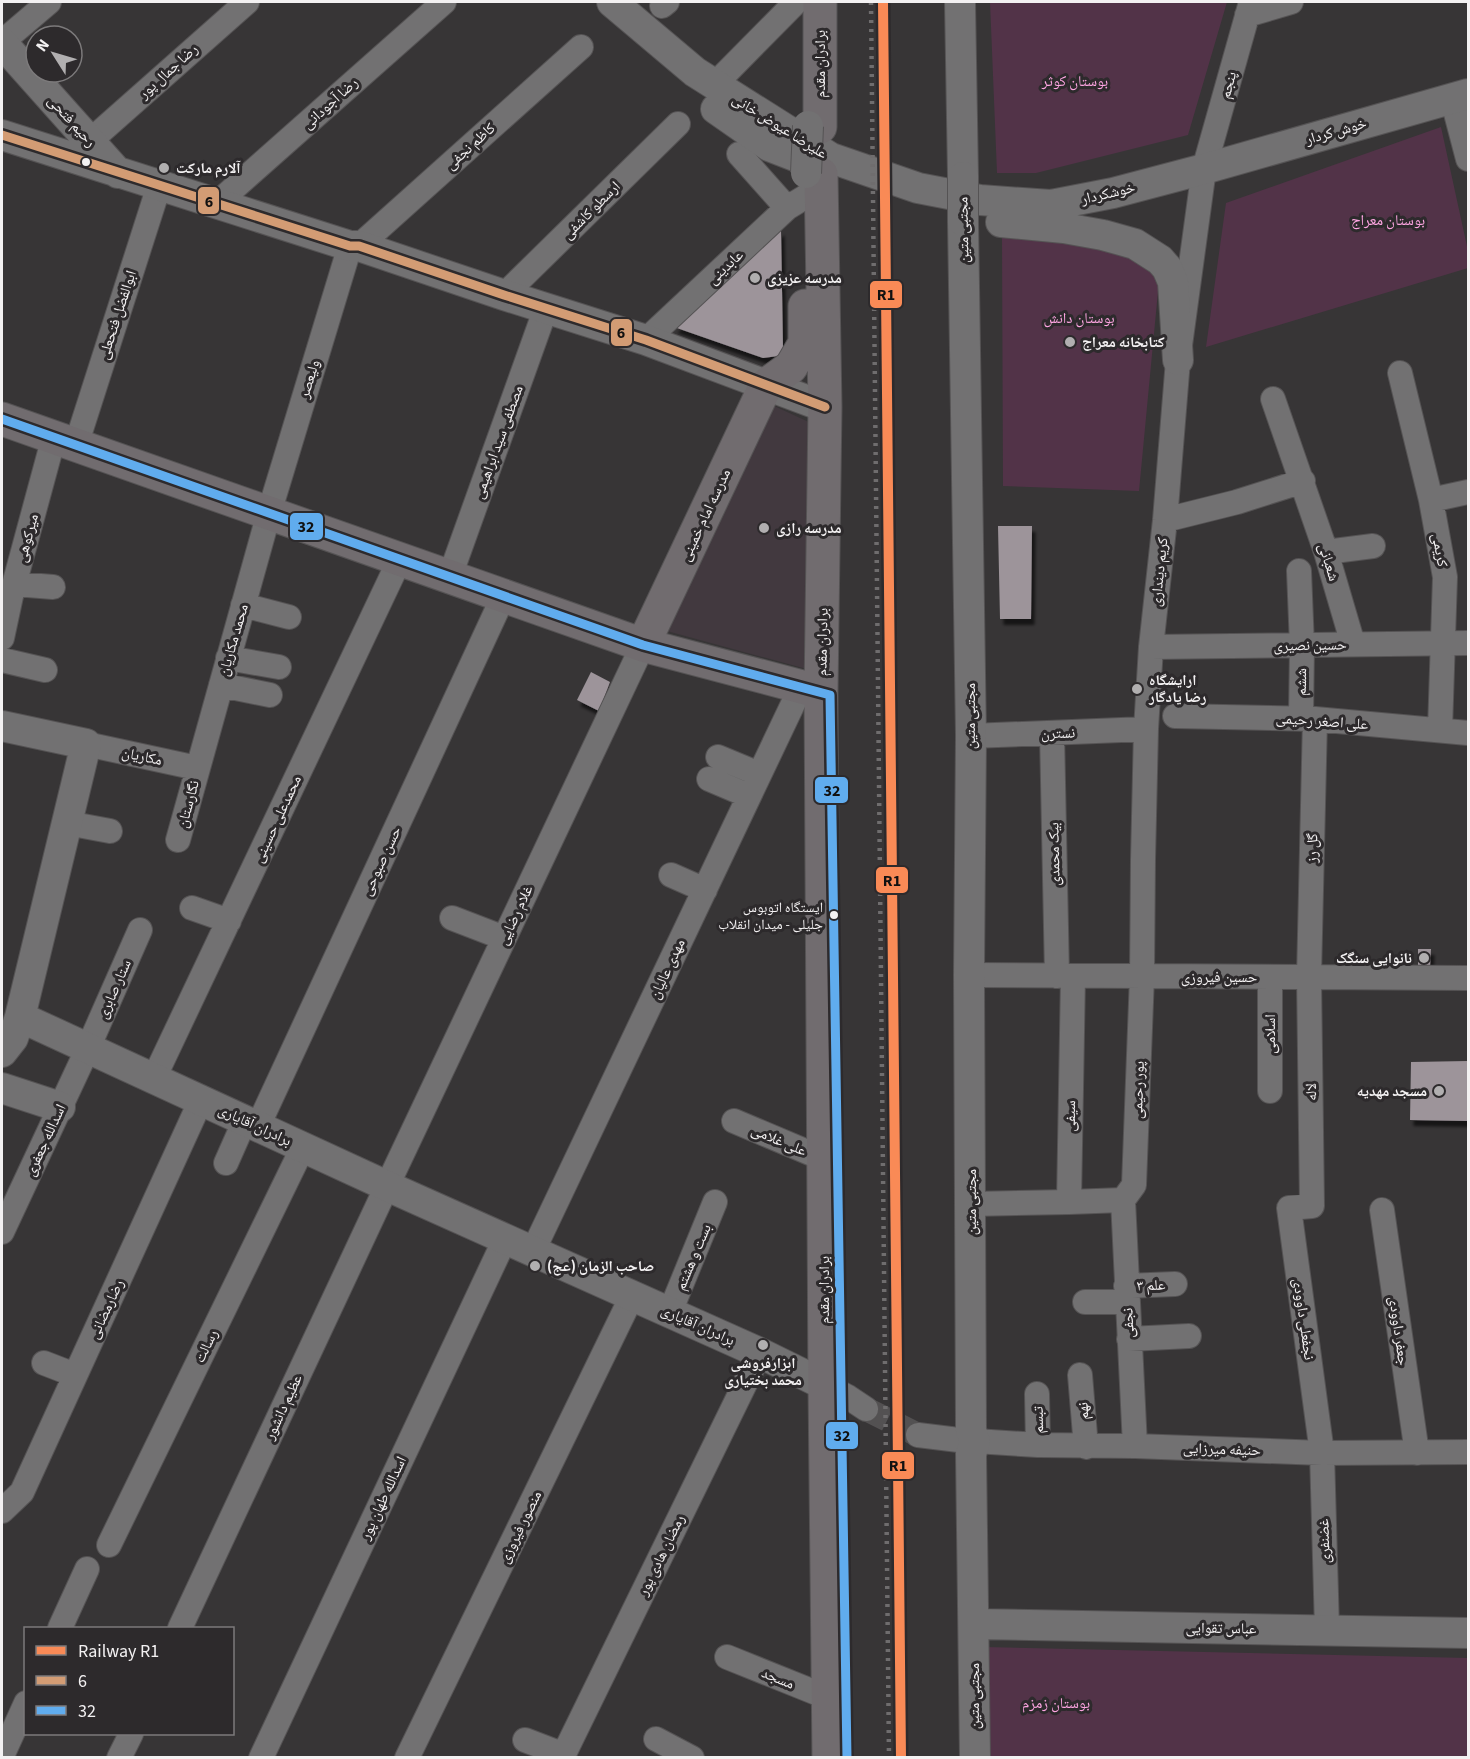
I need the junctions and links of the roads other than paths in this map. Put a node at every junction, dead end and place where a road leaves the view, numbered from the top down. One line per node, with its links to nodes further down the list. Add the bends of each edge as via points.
1 (49, 2): 12 (street)
2 (247, 2): 19 (street, رضا جمال پور)
3 (444, 2): 26 (street, رضا آجودانی)
4 (596, 2): 27 (street, via 672,75 769,146 919,205 961,216)
5 (612, 2): 27 (street, علیرضا عیوض خانی, via 695,72 831,158 918,188 980,200)
6 (796, 2): 14 (street)
7 (810, 2): 17 (main road, برادران مقدم)
8 (820, 2): 17 (main road, برادران مقدم)
9 (960, 2): 75 (street, مجتبی متین, bridge)
10 (1291, 2): 11 (street)
11 (1249, 8): 22 (street, پنجم)
12 (2, 42): 19 (street, رحیم فتحی)
13 (581, 47): 28 (street, کاظم نجفی)
14 (724, 75)
15 (1460, 96): 21 (street); 22 (street, خوش کردار)
16 (678, 124): 29 (street, ارسطو کاشفی)
17 (814, 126): 25 (street, bridge)
18 (2, 135): 23 (street)
19 (90, 141): 23 (street, رحیم فتحی)
20 (739, 154): 25 (street)
21 (1468, 159)
22 (1204, 170): 27 (street, خوشکردار, via 1113,193); 32 (street, کریم دینداری)
23 (118, 173): 24 (street)
24 (159, 186): 26 (street); 38 (street, ابوالفضل فتحعلی)
25 (808, 189): 31 (street, عابدینی); 34 (main road, via 805,343 791,367); 36 (main road, برادران مقدم)
26 (216, 204): 28 (street)
27 (1007, 213): 32 (street, via 1135,244 1160,260 1173,282)
28 (354, 246): 29 (street); 42 (street, ولیعصر)
29 (504, 295): 30 (street)
30 (546, 308): 31 (street); 48 (street, مصطفی سید ابراهیمی)
31 (646, 340): 34 (street)
32 (1178, 360): 43 (street, کریم دینداری)
33 (1401, 373): 41 (street, کریمی)
34 (766, 385): 36 (street); 58 (main road, مدرسه امام خمینی)
35 (1273, 399): 39 (street, شعبانی)
36 (825, 407): 66 (main road, برادران مقدم)
37 (2, 419): 38 (main road)
38 (65, 441): 42 (main road); 49 (street, میرکوهی)
39 (1303, 481): 43 (street); 45 (street, شعبانی)
40 (1468, 492): 41 (street)
41 (1431, 500): 57 (street, کریمی, via 1444,577)
42 (269, 513): 46 (main road); 52 (street, محمد مکاریان)
43 (1165, 520): 60 (street, کریم دینداری)
44 (1372, 546): 45 (street)
45 (1326, 552): 56 (street, شعبانی)
46 (400, 559): 48 (main road); 87 (street, محمدعلی حسینی)
47 (1299, 571): 59 (street, ششم)
48 (450, 576): 51 (main road)
49 (15, 584): 50 (street); 54 (street, میرکوهی)
50 (53, 586)
51 (504, 595): 58 (main road); 105 (street, حسن صبوحی)
52 (243, 605): 53 (street); 61 (street, محمد مکاریان)
53 (289, 617)
54 (2, 639)
55 (1468, 643): 57 (street, حسین نصیری)
56 (1353, 644): 57 (street, حسین نصیری); 59 (street, حسین نصیری)
57 (1443, 644): 72 (street, کریمی)
58 (643, 645): 66 (main road); 89 (street, غلام رضایی)
59 (1302, 646): 60 (street, حسین نصیری); 69 (street, ششم)
60 (1151, 647): 71 (street, کریم دینداری)
61 (228, 658): 63 (street); 65 (street, محمد مکاریان)
62 (2, 660): 64 (street)
63 (279, 667)
64 (45, 670)
65 (221, 685): 67 (street); 77 (street, محمد مکاریان)
66 (817, 691): 78 (street, مهدی عالیان); 107 (main road, برادران مقدم); 131 (main road, برادران مقدم)
67 (270, 695)
68 (1175, 716): 69 (street, علی اصغر رحیمی)
69 (1308, 718): 72 (street, علی اصغر رحیمی); 94 (street, گل رز)
70 (2, 726): 76 (street)
71 (1146, 729): 73 (street, نسترن); 92 (street, کریم دینداری)
72 (1440, 730): 74 (street, علی اصغر رحیمی)
73 (1052, 733): 75 (street, نسترن); 91 (street, بیک محمدی)
74 (1468, 733)
75 (970, 736): 90 (street, مجتبی متین)
76 (86, 744): 77 (street, مکاریان); 80 (street)
77 (197, 768): 82 (street, نگارستان)
78 (759, 774): 79 (street, مهدی عالیان); 79 (street, via 713,768)
79 (749, 796): 84 (street, مهدی عالیان)
80 (67, 823): 81 (street); 96 (street)
81 (110, 831)
82 (178, 840)
83 (671, 875): 84 (street)
84 (705, 890): 118 (street, مهدی عالیان)
85 (192, 908): 87 (street)
86 (452, 918): 89 (street)
87 (229, 921): 99 (street, محمدعلی حسینی)
88 (140, 930): 97 (street, ستار صابری)
89 (504, 938): 109 (street, غلام رضایی)
90 (969, 975): 91 (street, حسین فیروزی); 113 (street, مجتبی متین)
91 (1065, 976): 92 (street, حسین فیروزی); 112 (street, سیفی)
92 (1142, 976): 93 (street, حسین فیروزی); 110 (street, پور رحیمی, via 1134,1185)
93 (1270, 977): 94 (street, حسین فیروزی); 101 (street, اسلامی)
94 (1309, 977): 95 (street, حسین فیروزی); 114 (street, لاله)
95 (1468, 978)
96 (20, 1017): 97 (street, برادران آقایاری); 98 (street, via 13,1038)
97 (88, 1048): 99 (street, برادران آقایاری); 103 (street, اسدالله جعفری)
98 (2, 1052)
99 (154, 1078): 102 (street, برادران آقایاری)
100 (2, 1088): 103 (street)
101 (1270, 1091)
102 (201, 1100): 105 (street, برادران آقایاری); 128 (street, رضارمضانی)
103 (60, 1107): 116 (street, اسدالله جعفری)
104 (734, 1121): 107 (street, علی غلامی)
105 (252, 1123): 106 (street, برادران آقایاری); 108 (street, حسن صبوحی)
106 (303, 1147): 109 (street, برادران آقایاری); 141 (street, رسالت)
107 (824, 1159): 131 (main road, برادران مقدم)
108 (226, 1163)
109 (387, 1186): 117 (street, برادران آقایاری); 145 (street, عظیم دانشور)
110 (1123, 1200): 112 (street); 120 (street, نجفی)
111 (716, 1202): 123 (street, بست و هشتم)
112 (1069, 1202): 113 (street)
113 (971, 1204): 133 (street, مجتبی متین)
114 (1312, 1206): 138 (street, نجفعلی داوودی, via 1289,1209)
115 (1382, 1210): 139 (street, جعفر داوودی)
116 (2, 1232)
117 (505, 1239): 118 (street, برادران آقایاری); 157 (street, اسدالله طهان پور)
118 (533, 1251): 121 (street, برادران آقایاری)
119 (1175, 1284): 120 (street, علم ۳)
120 (1127, 1294): 122 (street, علم ۳); 125 (street, نجفی)
121 (632, 1296): 123 (street, برادران آقایاری); 158 (street, منصور فیروزی)
122 (1084, 1302)
123 (670, 1312): 126 (street, برادران آقایاری)
124 (1189, 1336): 125 (street)
125 (1129, 1339): 135 (street, نجفی)
126 (760, 1353): 131 (street, برادران آقایاری); 155 (street, رمضان هادی پور)
127 (44, 1363): 128 (street)
128 (75, 1375): 140 (street, رضارمضانی, via 22,1492)
129 (1080, 1375): 136 (street, نهم)
130 (1037, 1394): 134 (street, تبسم)
131 (844, 1396): 149 (main road, برادران مقدم); 161 (main road, برادران مقدم)
132 (918, 1435): 133 (street, حنیفه میرزایی)
133 (971, 1442): 134 (street, حنیفه میرزایی); 143 (street, مجتبی متین)
134 (1038, 1446): 136 (street, حنیفه میرزایی)
135 (1135, 1446): 136 (street, حنیفه میرزایی); 138 (street, حنیفه میرزایی)
136 (1086, 1447)
137 (1468, 1452): 139 (street, حنیفه میرزایی)
138 (1322, 1453): 139 (street, حنیفه میرزایی); 146 (street, غضنفری)
139 (1417, 1453)
140 (2, 1511)
141 (109, 1545)
142 (87, 1569): 144 (street)
143 (974, 1624): 146 (street, عباس تقوایی); 162 (street, مجتبی متین)
144 (61, 1627)
145 (181, 1627)
146 (1327, 1629): 147 (street, عباس تقوایی)
147 (1468, 1633)
148 (727, 1657): 149 (street, مسجد)
149 (829, 1698): 160 (main road, برادران مقدم)
150 (24, 1707): 154 (street)
151 (130, 1735): 156 (street)
152 (656, 1738): 159 (street)
153 (525, 1740): 155 (street)
154 (2, 1756)
155 (563, 1756)
156 (119, 1758)
157 (261, 1758)
158 (407, 1758)
159 (692, 1758)
160 (829, 1758)
161 (846, 1758)
162 (975, 1758)

